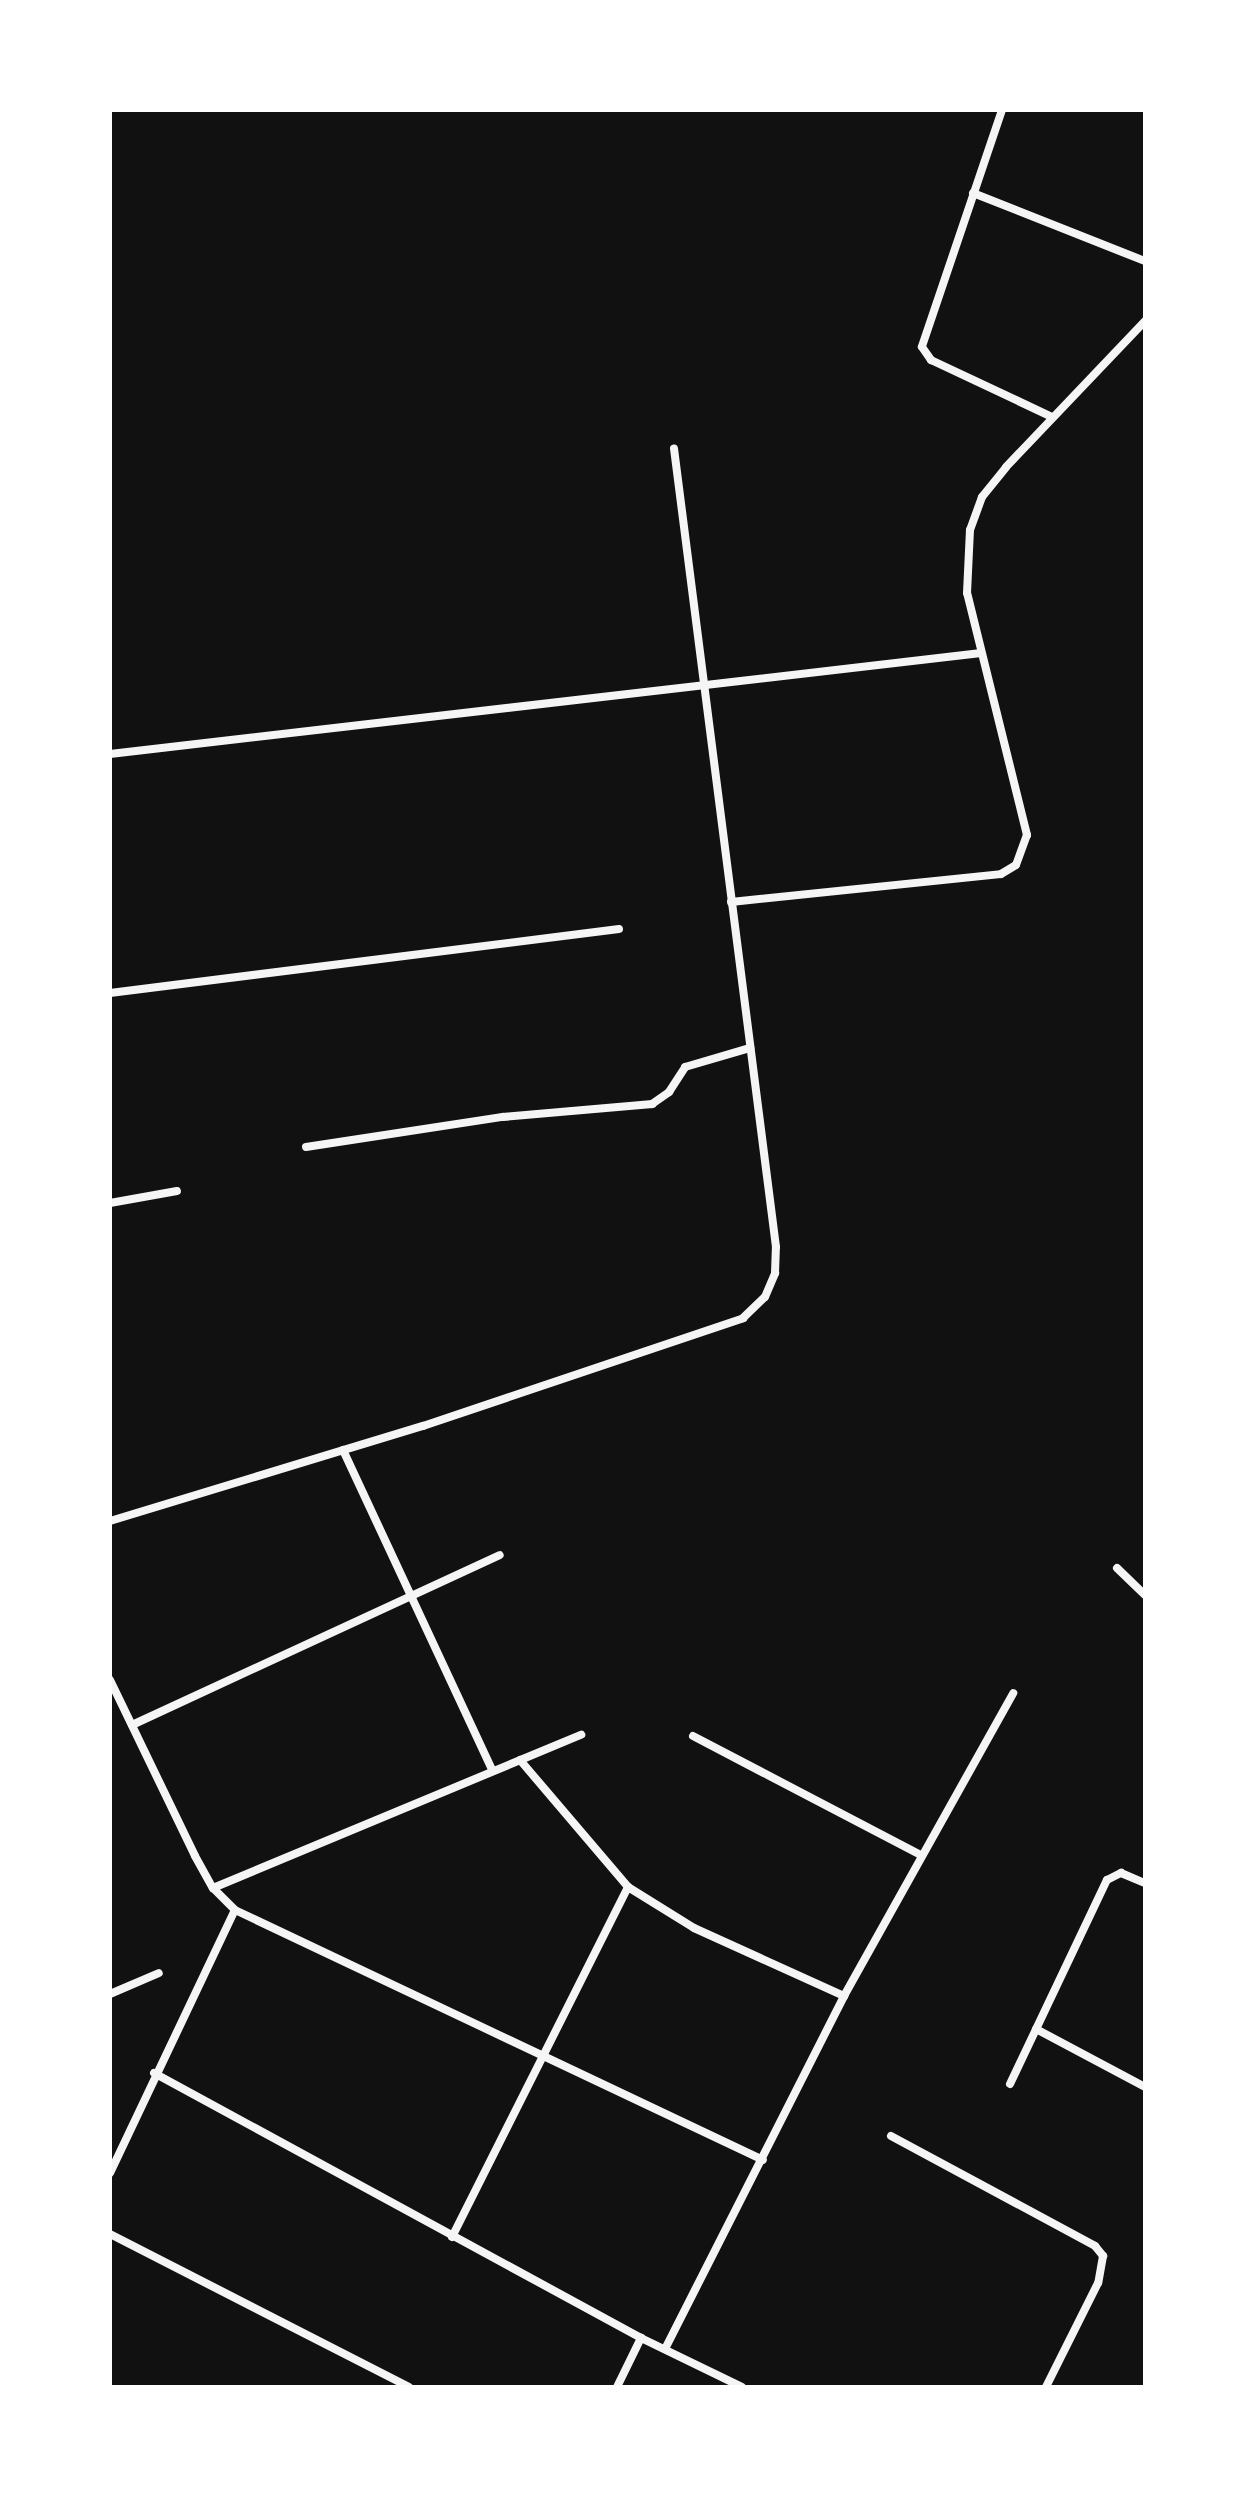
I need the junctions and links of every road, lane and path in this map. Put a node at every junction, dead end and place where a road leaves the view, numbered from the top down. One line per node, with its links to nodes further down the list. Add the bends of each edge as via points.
1 (1002, 110): 2 (street)
2 (973, 193): 3 (street); 5 (street, via 924,335 924,353)
3 (1145, 261)
4 (1145, 321): 5 (street)
5 (1052, 417): 7 (street, via 982,497 970,530 967,593)
6 (674, 448): 8 (street)
7 (981, 653): 8 (street); 10 (street, via 1027,835 1016,865 1001,874)
8 (704, 688): 9 (street); 10 (street)
9 (110, 754)
10 (731, 902): 13 (street)
11 (619, 929): 12 (street)
12 (110, 993)
13 (750, 1048): 14 (street, via 685,1067 669,1092 652,1104 503,1117); 17 (street, via 776,1247 775,1273 765,1297 743,1318)
14 (306, 1147)
15 (177, 1191): 16 (street)
16 (110, 1203)
17 (343, 1450): 18 (street); 22 (street)
18 (110, 1521)
19 (500, 1555): 22 (street)
20 (1117, 1568): 21 (street)
21 (1145, 1595)
22 (409, 1599): 25 (street); 29 (street)
23 (110, 1680): 25 (street)
24 (1013, 1693): 30 (street)
25 (132, 1725): 33 (street)
26 (581, 1735): 28 (street)
27 (693, 1736): 30 (street)
28 (520, 1760): 29 (street); 32 (street)
29 (493, 1771): 33 (street)
30 (921, 1855): 37 (street)
31 (1145, 1883): 38 (street, via 1121,1873 1107,1880)
32 (628, 1887): 37 (street, via 694,1928); 39 (street)
33 (213, 1888): 34 (street)
34 (235, 1910): 39 (street); 40 (street)
35 (159, 1973): 36 (street)
36 (110, 1994)
37 (844, 1996): 44 (street)
38 (1036, 2029): 41 (street); 42 (street)
39 (544, 2060): 44 (street); 47 (street)
40 (154, 2073): 45 (street); 47 (street)
41 (1010, 2084)
42 (1145, 2087)
43 (891, 2136): 53 (street, via 1095,2246 1103,2256 1098,2283)
44 (763, 2160): 49 (street)
45 (110, 2173)
46 (110, 2234): 50 (street)
47 (452, 2237): 48 (street)
48 (641, 2338): 49 (street); 51 (street)
49 (665, 2349): 52 (street)
50 (409, 2387)
51 (617, 2387)
52 (742, 2387)
53 (1046, 2387)

